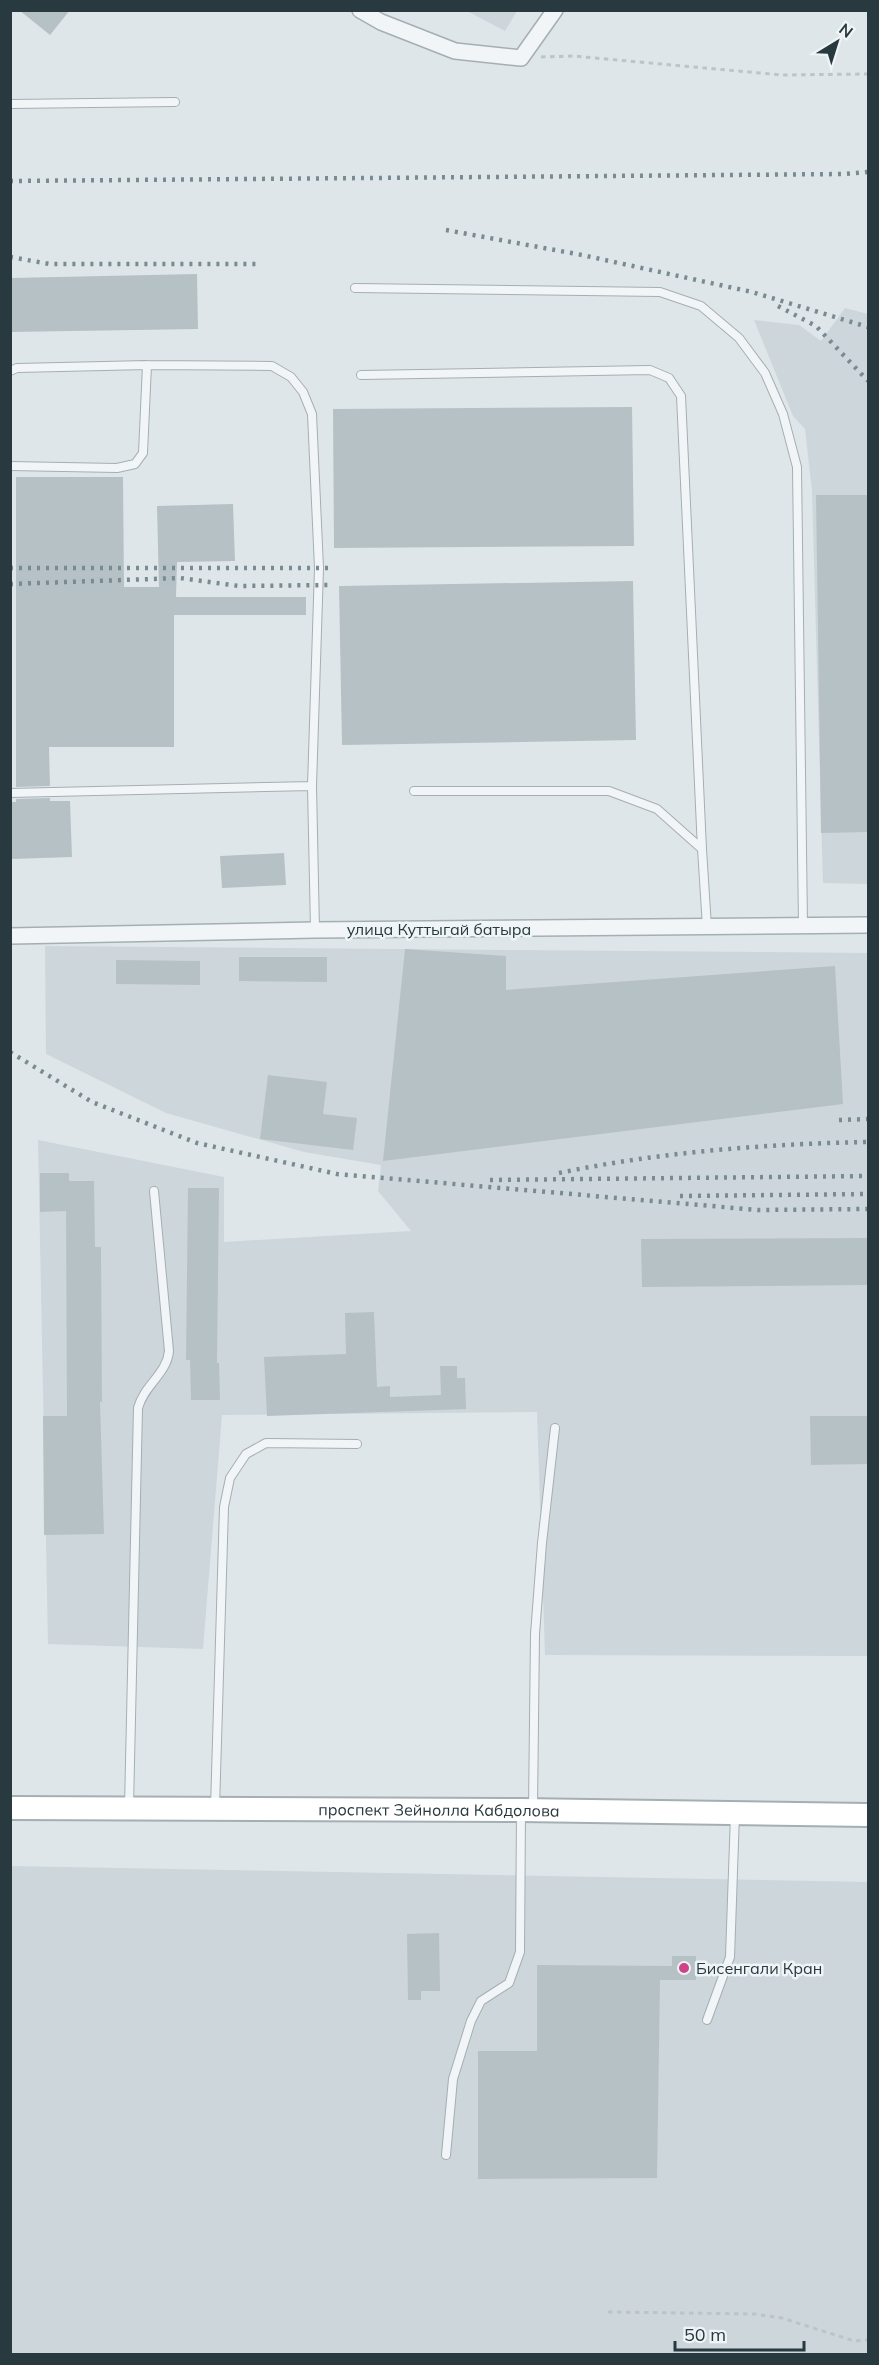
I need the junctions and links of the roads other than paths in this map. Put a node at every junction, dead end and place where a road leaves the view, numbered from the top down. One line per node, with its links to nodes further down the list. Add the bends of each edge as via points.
1 (360, 10): 2 (street, via 455,51 521,58)
2 (555, 10)
3 (175, 102): 4 (lane)
4 (10, 104)
5 (355, 288): 15 (lane, via 660,292 701,306 739,338 765,373 783,414 797,467)
6 (147, 365): 7 (lane); 9 (lane, via 143,453 135,464 117,468); 10 (lane, via 273,366 291,377 303,392 312,414 319,568)
7 (10, 371)
8 (361, 375): 13 (lane, via 650,370 669,378 681,396)
9 (10, 466)
10 (312, 786): 12 (lane); 17 (lane)
11 (414, 791): 13 (lane, via 609,791 657,809)
12 (10, 793)
13 (702, 849): 16 (lane)
14 (868, 924): 15 (street, улица Куттыгай батыра)
15 (803, 925): 16 (street, улица Куттыгай батыра)
16 (707, 927): 17 (street, улица Куттыгай батыра)
17 (315, 930): 18 (street, улица Куттыгай батыра)
18 (10, 936)
19 (154, 1191): 23 (lane, via 169,1351 168,1363 141,1396 138,1408)
20 (555, 1428): 25 (lane, via 535,1634)
21 (357, 1444): 24 (lane, via 266,1443 246,1454 230,1478 224,1507)
22 (10, 1808): 23 (main road, проспект Зейнолла Кабдолова)
23 (129, 1809): 24 (main road, проспект Зейнолла Кабдолова)
24 (215, 1809): 25 (main road, проспект Зейнолла Кабдолова)
25 (527, 1810): 26 (main road, проспект Зейнолла Кабдолова); 29 (lane, via 520,1952 509,1983 481,2001 471,2021 453,2079)
26 (735, 1813): 27 (main road, проспект Зейнолла Кабдолова); 28 (lane, via 730,1957)
27 (868, 1815)
28 (707, 2020)
29 (446, 2155)

